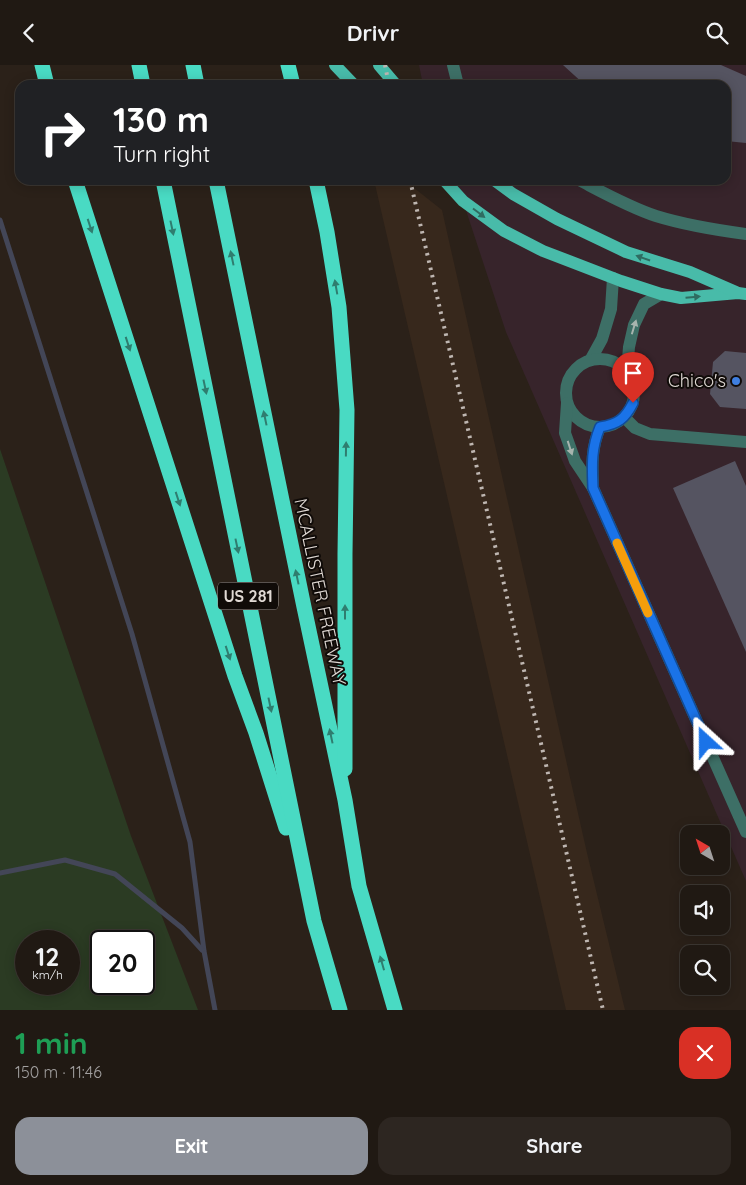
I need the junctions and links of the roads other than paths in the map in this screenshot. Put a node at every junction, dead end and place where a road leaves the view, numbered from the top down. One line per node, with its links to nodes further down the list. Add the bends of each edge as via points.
1 (42, 65): 8 (highway)
2 (139, 65): 9 (highway)
3 (193, 65): 10 (highway)
4 (288, 65): 11 (highway)
5 (335, 65): 12 (main road)
6 (379, 65): 13 (main road)
7 (453, 65): 14 (lane)
8 (46, 80)
9 (142, 80)
10 (196, 80)
11 (292, 80)
12 (349, 80)
13 (392, 80)
14 (457, 80)
15 (77, 185): 35 (highway, one-way to 35)
16 (164, 185): 35 (highway, US 281, one-way to 35)
17 (217, 185): 33 (highway, MCALLISTER FREEWAY / US 281, one-way to 17)
18 (317, 185): 33 (highway, one-way to 18, via 347,410 339,307)
19 (449, 185): 23 (main road, one-way to 23, via 463,201 504,231 543,251)
20 (501, 185): 25 (main road, one-way to 20, via 690,272 626,252 557,219)
21 (589, 185): 22 (lane, via 655,216)
22 (746, 234)
23 (613, 278): 24 (main road); 26 (lane, via 611,309 602,339)
24 (661, 294): 25 (main road, one-way to 25, via 680,298); 27 (lane, one-way to 24, via 634,325 644,304)
25 (742, 294)
26 (591, 359): 27 (lane, via 617,363); 28 (lane, via 570,376 566,389)
27 (627, 372): 29 (lane, via 633,381 634,392 633,403)
28 (567, 403): 30 (lane, via 583,423); 32 (lane, one-way to 32, via 565,433 575,461)
29 (624, 417): 30 (lane); 31 (lane, via 635,428 650,434)
30 (600, 427): 32 (lane, via 594,441)
31 (746, 442)
32 (593, 488): 34 (lane)
33 (345, 800): 37 (highway, MCALLISTER FREEWAY / US 281, one-way to 33, via 359,886)
34 (746, 832)
35 (309, 898): 36 (highway, US 281)
36 (340, 1010)
37 (396, 1010)

